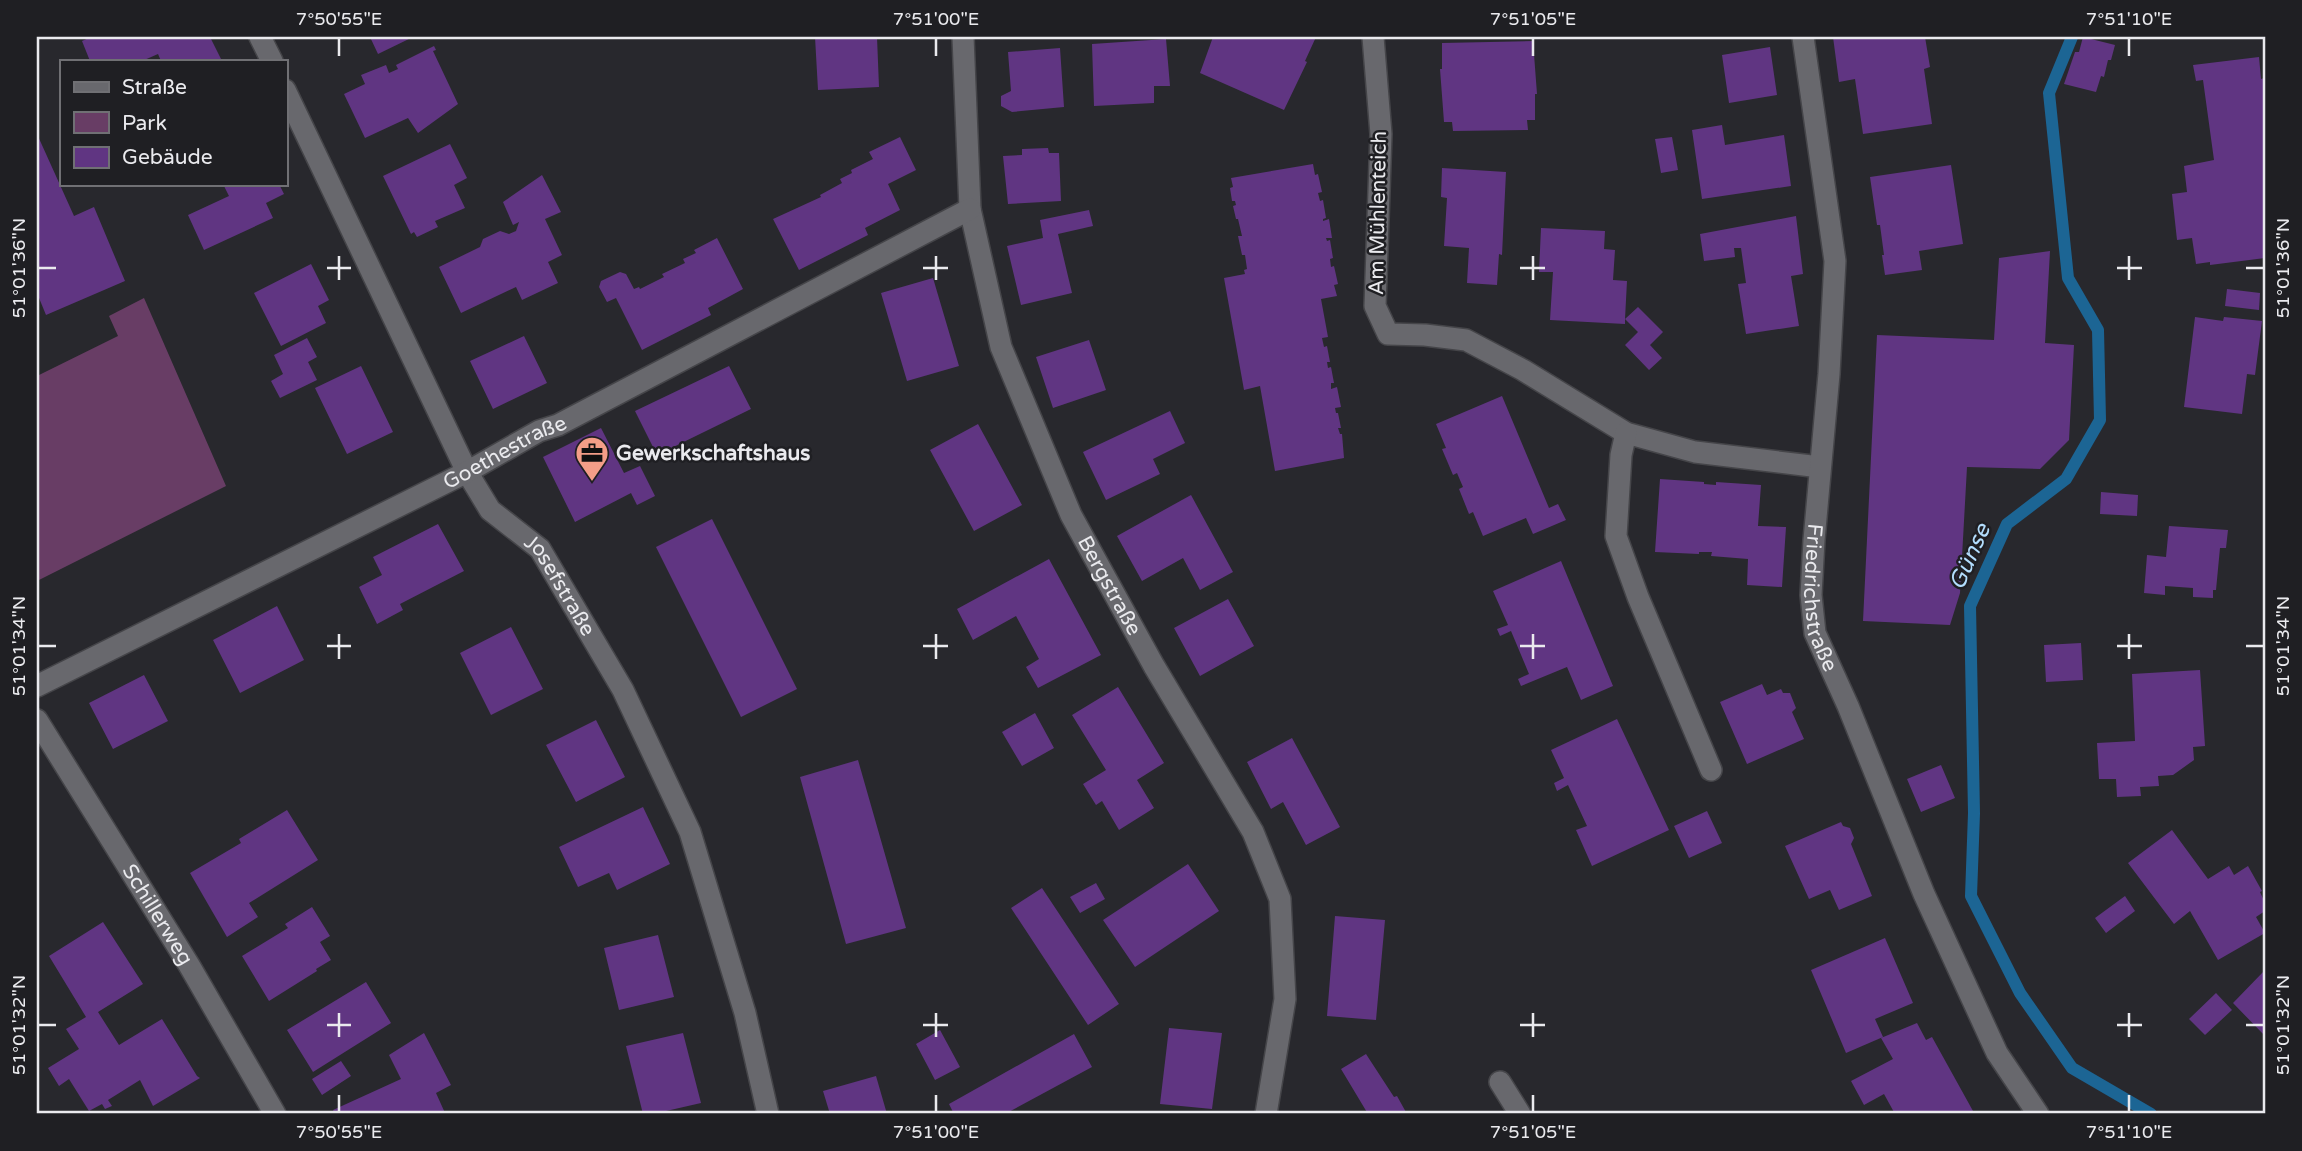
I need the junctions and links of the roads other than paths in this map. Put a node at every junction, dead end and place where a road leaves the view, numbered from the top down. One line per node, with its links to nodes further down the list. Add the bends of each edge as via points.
1 (260, 37): 5 (street)
2 (963, 37): 7 (street, Bergstraße)
3 (1373, 37): 8 (street, Am Mühlenteich, via 1381,134 1375,306 1388,334 1466,341)
4 (1803, 37): 9 (street, Friedrichstraße, via 1835,261)
5 (272, 60)
6 (287, 94): 10 (street, Josefstraße)
7 (970, 209): 10 (street, Goethestraße); 17 (street, Bergstraße, via 1001,347 1071,515 1253,832 1280,899 1285,999)
8 (1626, 433): 9 (street, Am Mühlenteich, via 1695,452); 13 (street, via 1616,536)
9 (1820, 467): 19 (street, Friedrichstraße, via 1811,595 1815,633 1924,894 1997,1053)
10 (467, 472): 11 (street, Goethestraße); 16 (street, Josefstraße, via 490,510 540,549 623,690 690,832 745,1013)
11 (37, 686)
12 (37, 720): 15 (street, Schillerweg)
13 (1711, 770)
14 (1500, 1082): 18 (street)
15 (275, 1114)
16 (768, 1114)
17 (1266, 1114)
18 (1520, 1114)
19 (2038, 1114)

